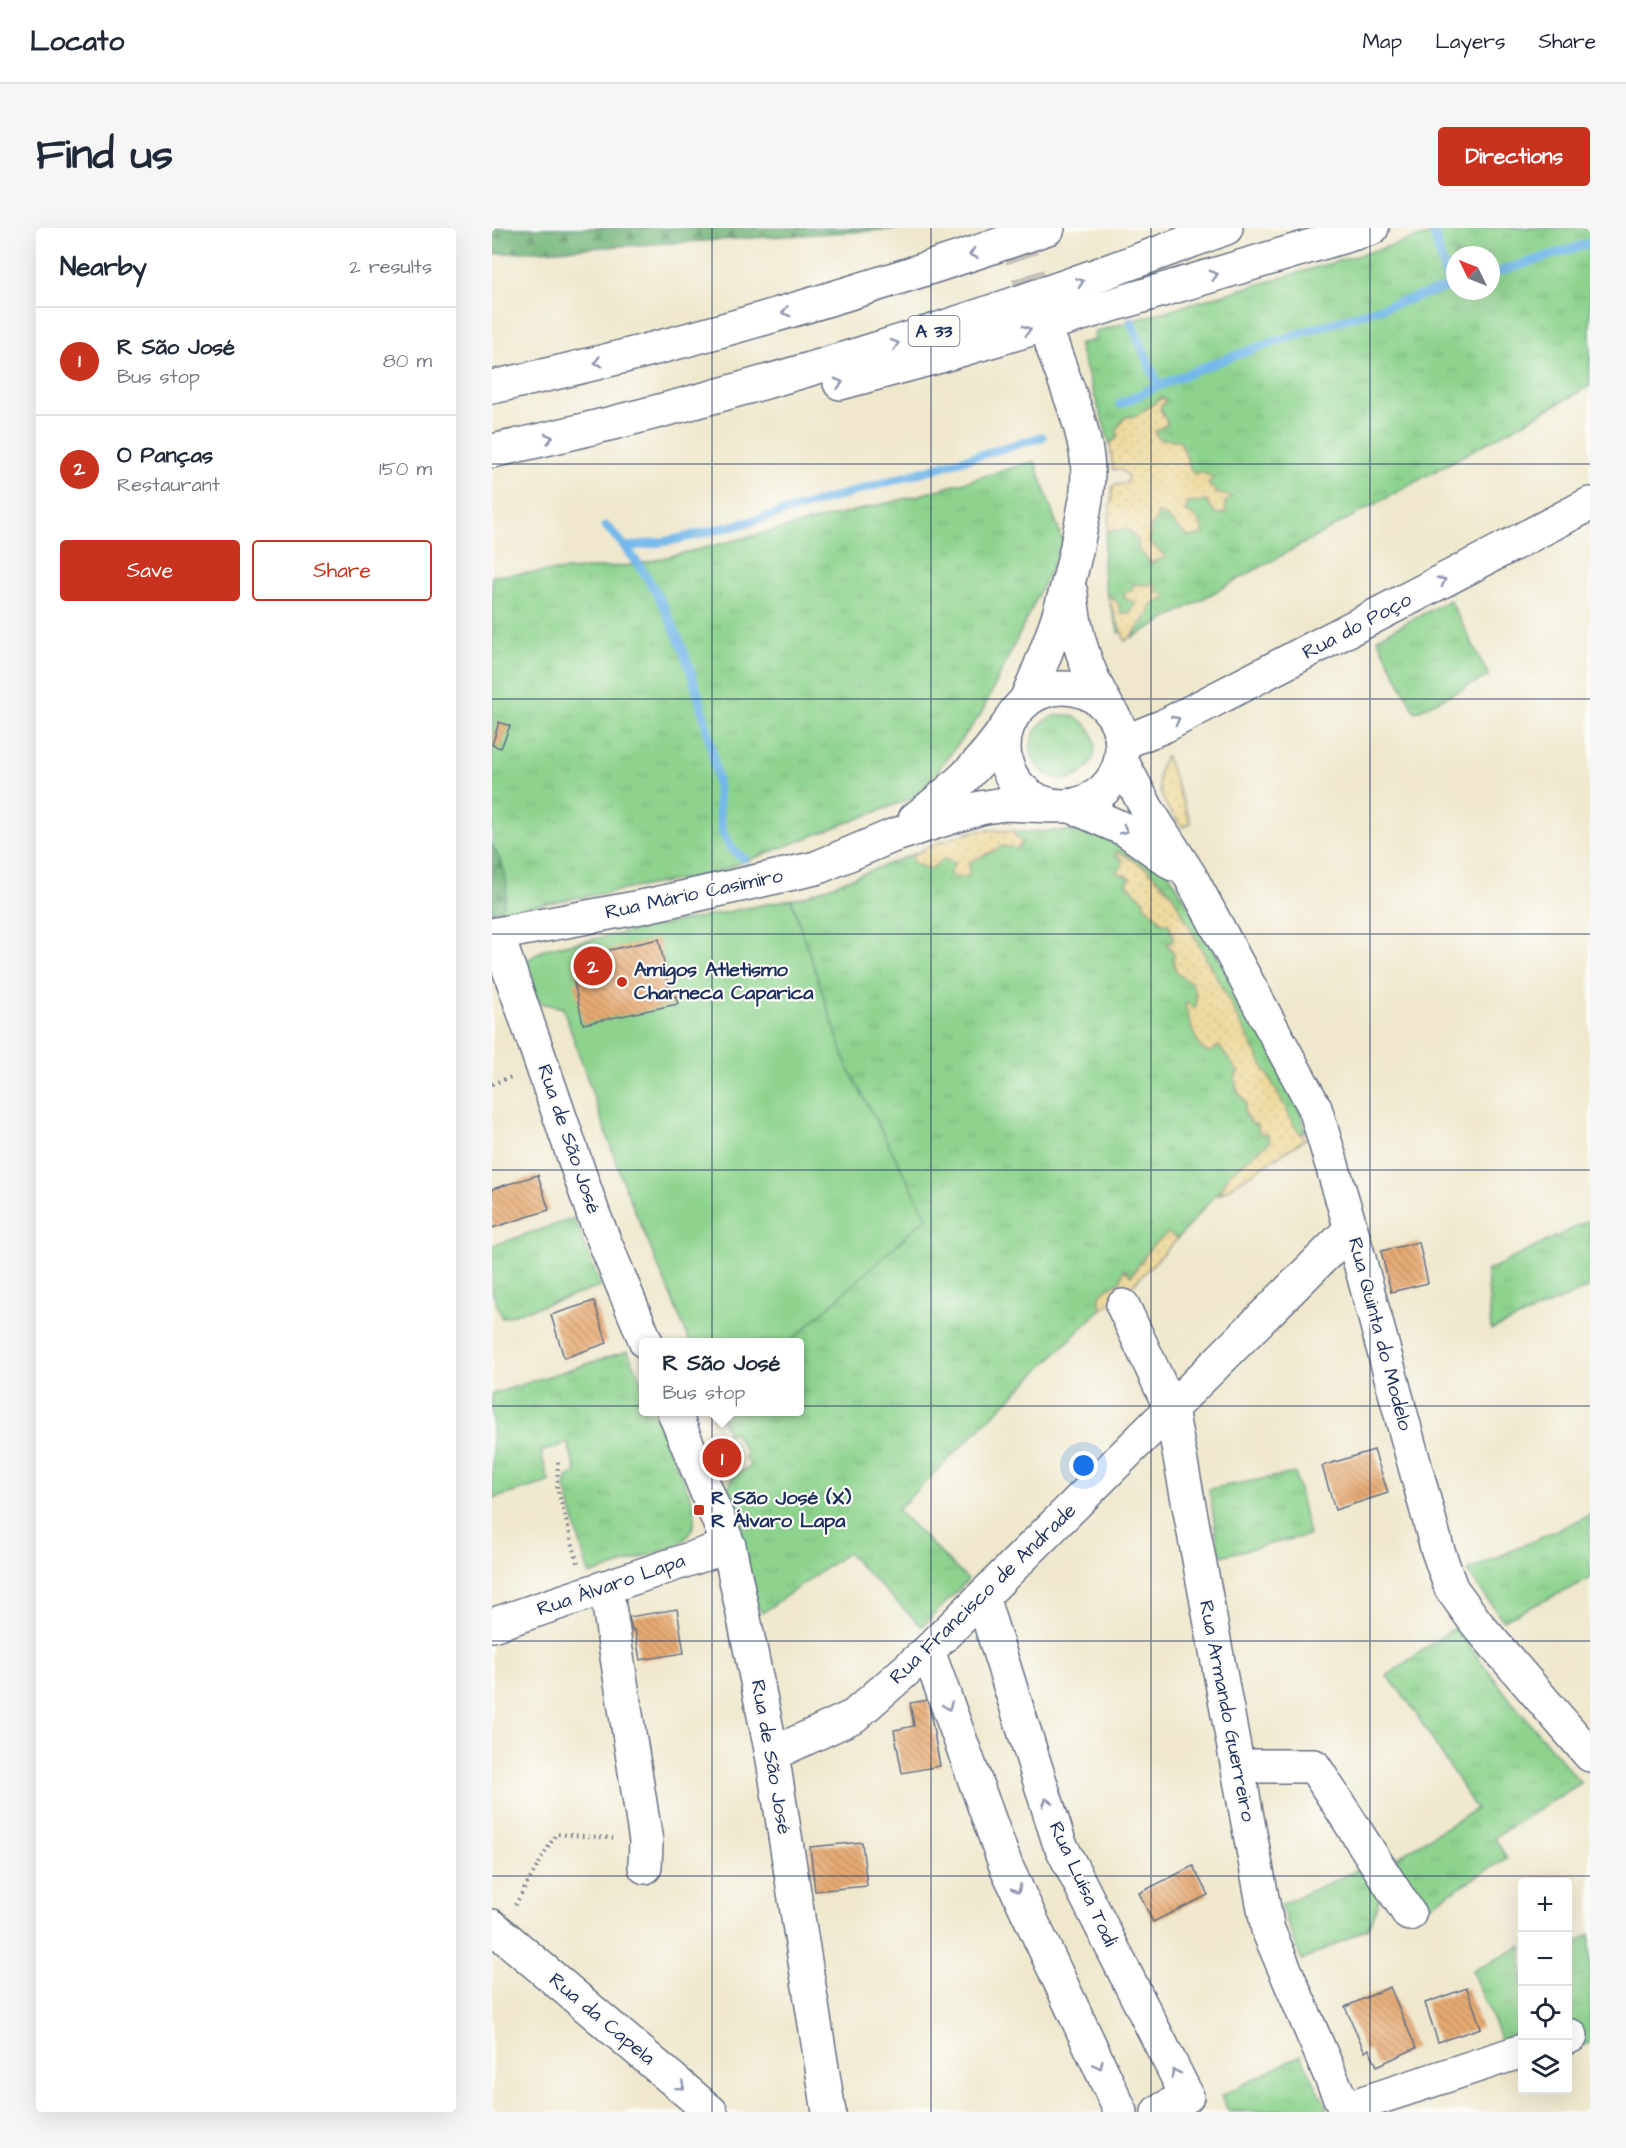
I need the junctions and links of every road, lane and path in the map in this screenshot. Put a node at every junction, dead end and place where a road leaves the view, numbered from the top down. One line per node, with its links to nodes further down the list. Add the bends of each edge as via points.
1 (1048, 228): 5 (main road, one-way to 5, via 850,293)
2 (1226, 228): 6 (main road, A 33, one-way to 2, via 918,337)
3 (1372, 228): 6 (main road, one-way to 3, via 715,409 820,389)
4 (1052, 345): 9 (main road, Rua Mário Casimiro, via 1087,459 1086,502)
5 (492, 387)
6 (637, 417): 7 (main road, A 33, one-way to 6)
7 (492, 451)
8 (1590, 504): 11 (main road, Rua do Poço, one-way to 8, via 1164,726)
9 (1074, 564): 10 (main road, Rua Mário Casimiro, via 1051,642); 11 (main road, Rua Mário Casimiro, via 1071,594 1079,645)
10 (1017, 712): 11 (main road, via 1043,691 1082,691 1099,700); 12 (main road, via 1003,742 1010,776 1036,801); 13 (main road, Rua Mário Casimiro, via 982,761)
11 (1118, 739): 12 (main road, via 1108,786 1098,795); 14 (main road, Rua Quinta do Modelo, via 1147,809)
12 (1062, 806): 13 (main road, Rua Mário Casimiro, via 1004,804 980,808); 14 (main road, Rua Quinta do Modelo, one-way to 14, via 1142,840 1172,863)
13 (892, 836): 15 (main road, Rua Mário Casimiro, via 816,868)
14 (1199, 892): 16 (main road, Rua Quinta do Modelo, via 1315,1108)
15 (494, 935): 18 (main road, Rua de São José, via 594,1216)
16 (1351, 1229): 19 (main road, Rua Francisco de Andrade); 28 (main road, Rua Quinta do Modelo, via 1451,1588)
17 (1123, 1306): 19 (main road, Rua Armando Guerreiro)
18 (644, 1338)
19 (1171, 1409): 24 (main road, Rua Francisco de Andrade); 29 (main road, Rua Armando Guerreiro)
20 (676, 1416): 22 (main road, Rua de São José)
21 (558, 1462): 23 (path, via 557,1488)
22 (729, 1546): 23 (main road, Rua Álvaro Lapa); 27 (main road, Rua de São José)
23 (596, 1590): 25 (main road, Rua Álvaro Lapa); 30 (main road)
24 (982, 1597): 26 (main road, Rua Francisco de Andrade); 38 (main road, Rua Luísa Todi, one-way to 24, via 1187,2096 1059,1842)
25 (492, 1625)
26 (928, 1651): 27 (main road, Rua Francisco de Andrade, via 854,1716); 37 (main road, one-way to 37, via 1006,1866)
27 (772, 1754): 36 (main road, Rua de São José)
28 (1590, 1755)
29 (1238, 1766): 31 (main road, via 1314,1766); 34 (main road, Rua Armando Guerreiro, via 1268,1930)
30 (646, 1854): 32 (path, via 556,1833)
31 (1409, 1914)
32 (502, 1918): 35 (main road, Rua da Capela, one-way to 35)
33 (1518, 2052): 34 (main road)
34 (1345, 2110)
35 (711, 2112)
36 (829, 2112)
37 (1121, 2112)
38 (1158, 2112)

